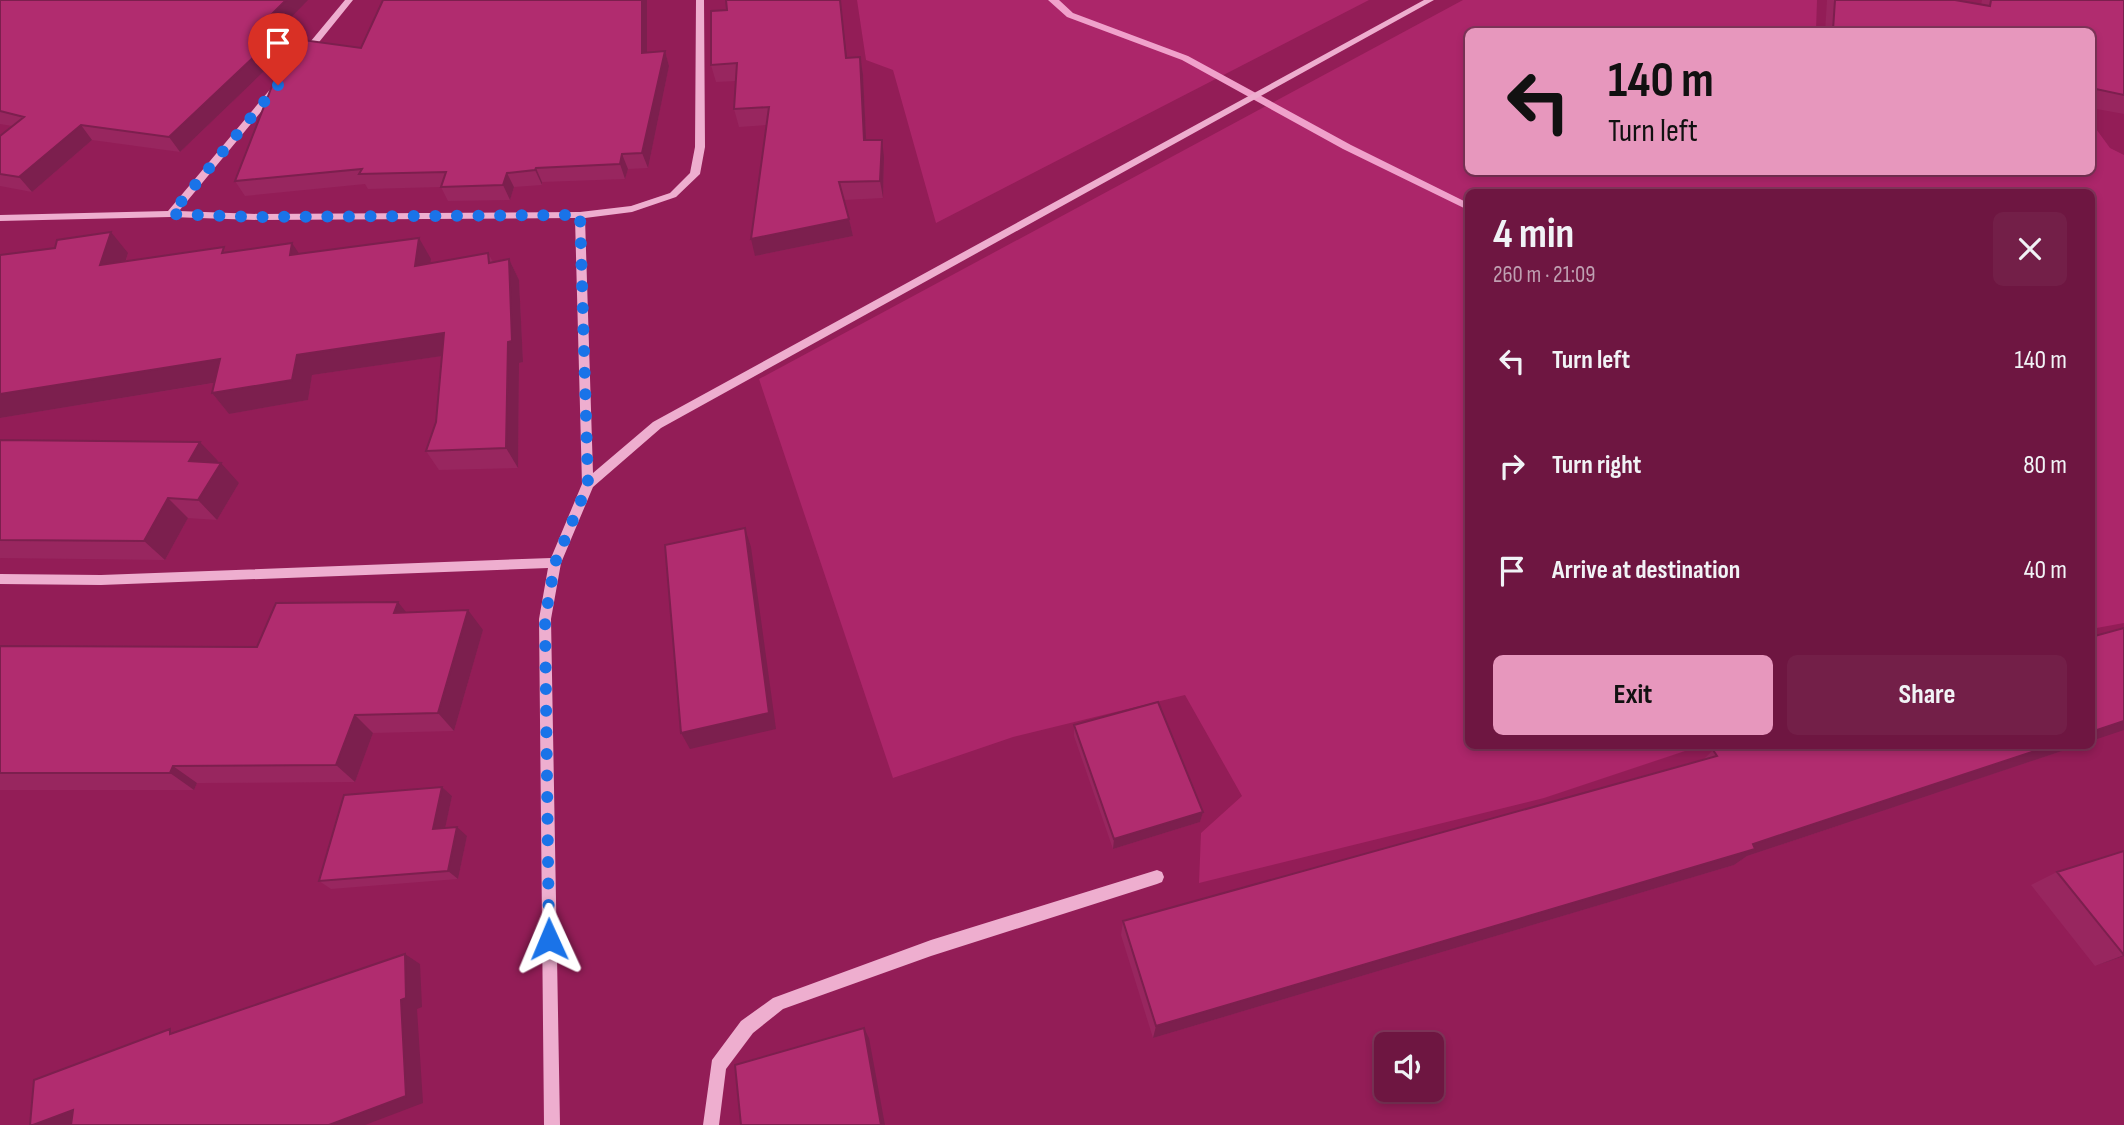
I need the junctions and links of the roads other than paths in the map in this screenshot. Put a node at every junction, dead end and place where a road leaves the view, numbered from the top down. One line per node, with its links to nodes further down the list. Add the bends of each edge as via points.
1 (349, 0): 4 (street)
2 (700, 0): 7 (street, via 701,148 695,174 673,195 632,209)
3 (1430, 0): 9 (street, via 657,425)
4 (296, 64)
5 (287, 75): 6 (street)
6 (171, 214): 7 (street); 8 (street)
7 (580, 215): 9 (street)
8 (0, 218)
9 (588, 484): 10 (street)
10 (555, 563): 11 (street, via 101,580); 13 (street, via 545,619)
11 (0, 579)
12 (1157, 877): 14 (street, via 931,948 778,1003 747,1027 718,1066)
13 (552, 1125)
14 (711, 1125)

